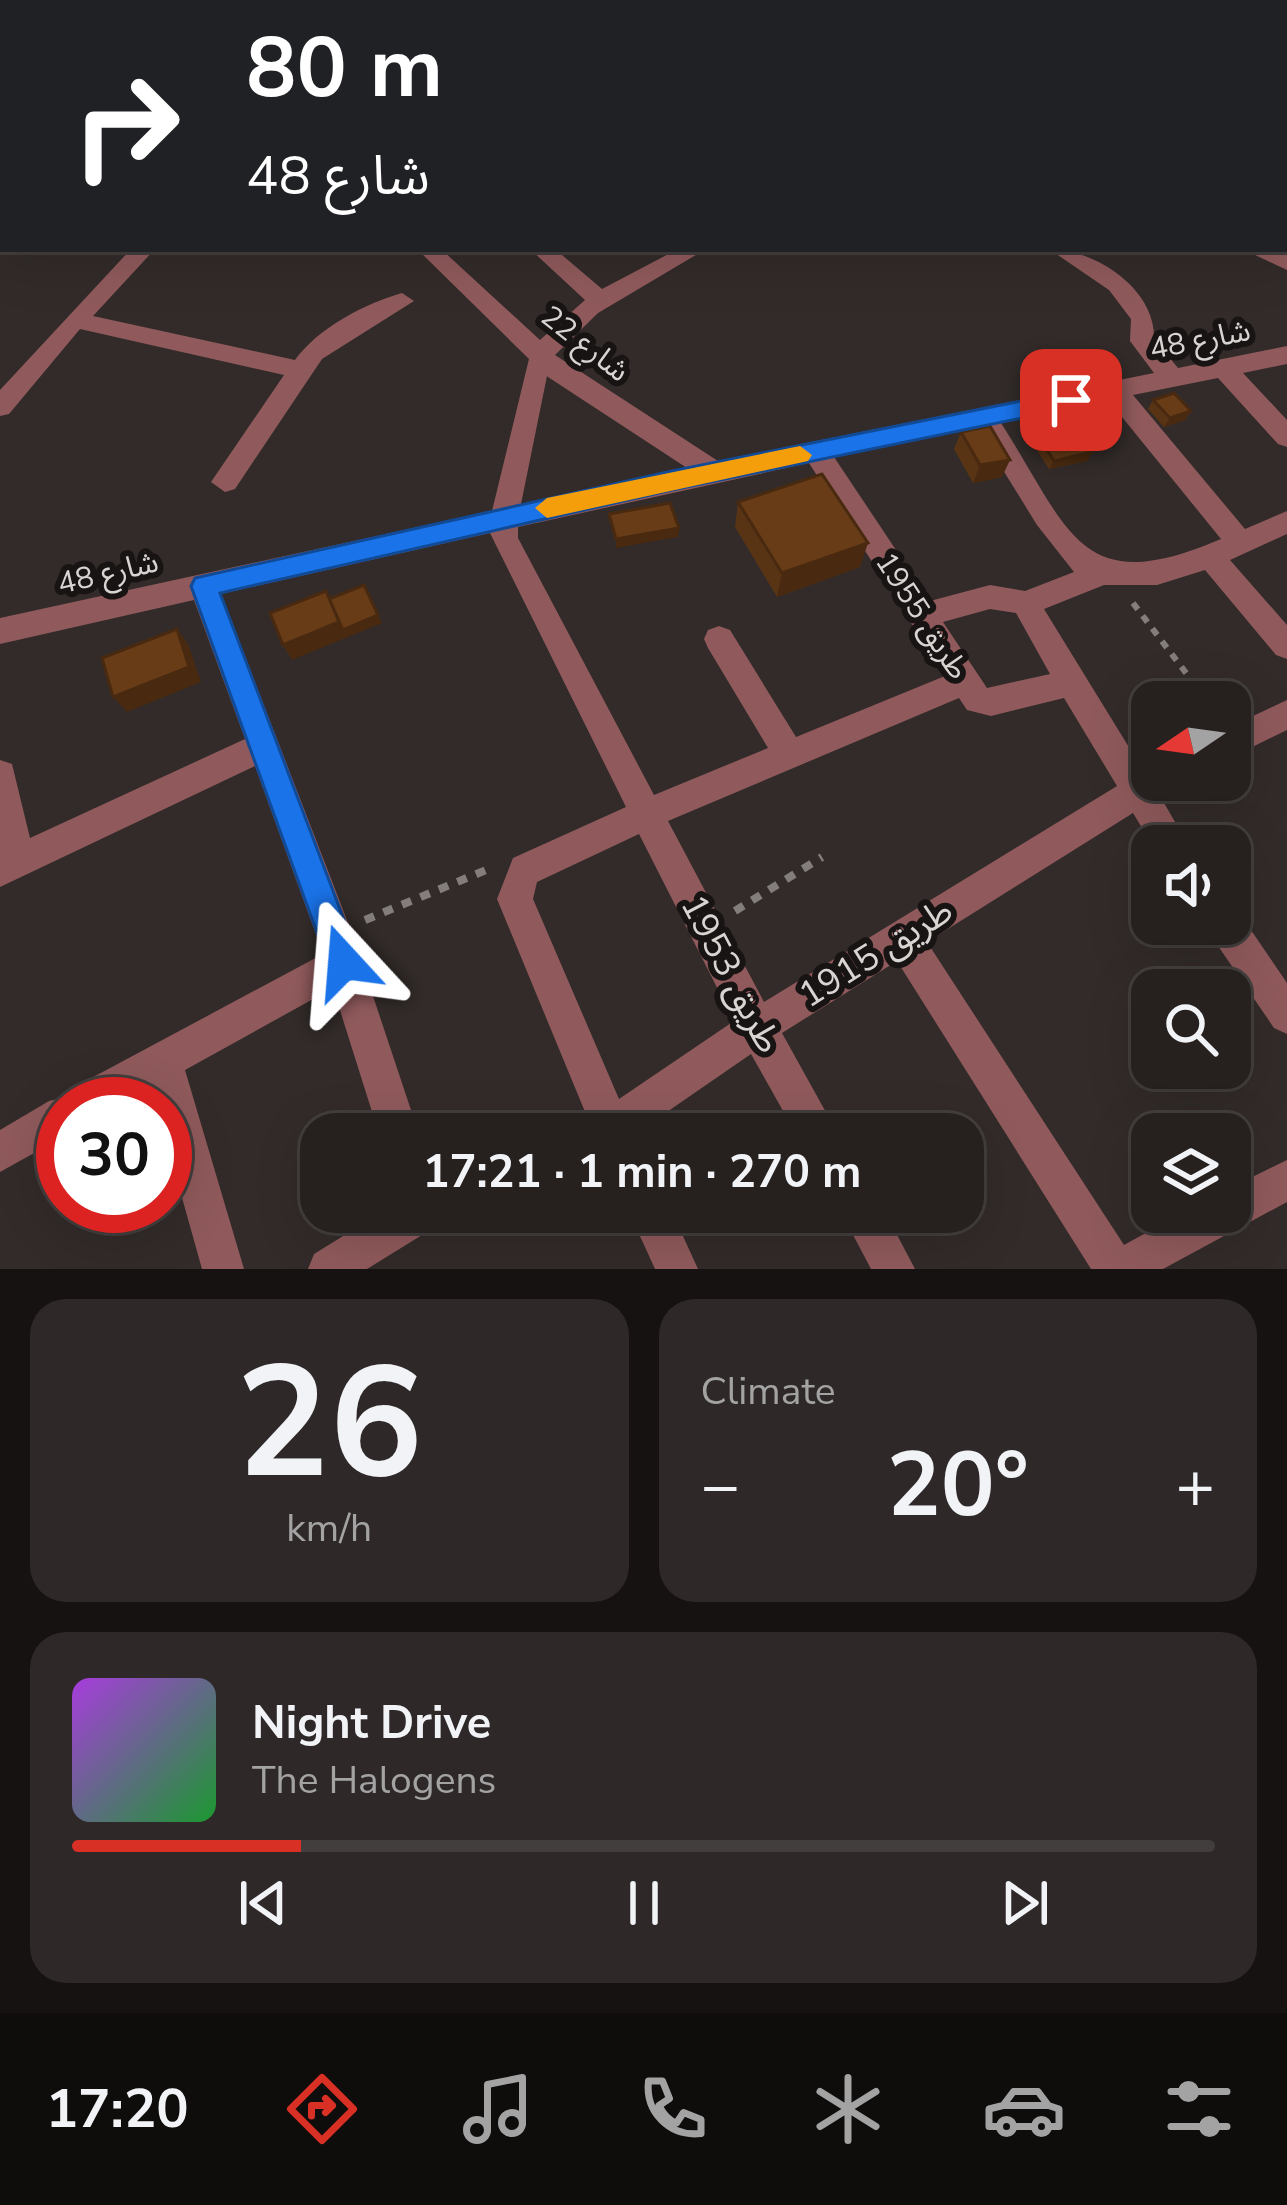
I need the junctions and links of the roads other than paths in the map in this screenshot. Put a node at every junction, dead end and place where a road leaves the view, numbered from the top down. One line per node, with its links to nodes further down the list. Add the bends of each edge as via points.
1 (141, 252): 8 (street)
2 (431, 252): 9 (street, شارع 22)
3 (544, 252): 7 (street)
4 (690, 252): 7 (street)
5 (1065, 252): 14 (street, via 1117,285 1143,317 1142,341)
6 (402, 301): 12 (street, via 330,338)
7 (602, 302): 9 (street, via 566,326)
8 (75, 320): 12 (street); 16 (street)
9 (542, 356): 20 (street, شارع 22); 22 (street)
10 (1287, 356): 11 (street, شارع 48)
11 (1232, 368): 13 (street); 14 (street, شارع 48); 18 (street)
12 (299, 370): 21 (street)
13 (1287, 376)
14 (1174, 379): 15 (street, شارع 48)
15 (1115, 391): 17 (street, شارع 48); 24 (street)
16 (0, 407)
17 (984, 417): 19 (street, شارع 48); 26 (street, via 1074,553)
18 (1287, 437)
19 (816, 452): 20 (street, شارع 48); 29 (street, طريق 1955)
20 (714, 472): 22 (street, شارع 48)
21 (225, 482)
22 (504, 517): 27 (street, شارع 48); 42 (street, طريق 1953, via 509,550)
23 (1287, 521): 24 (street)
24 (1240, 543): 25 (street)
25 (1208, 554): 26 (street, via 1154,574); 32 (street)
26 (1107, 575): 28 (street, via 1038,596)
27 (204, 586): 30 (street, شارع 48); 37 (street)
28 (1030, 606): 29 (street, via 994,595); 34 (street)
29 (923, 616): 33 (street, طريق 1955)
30 (0, 631)
31 (719, 639): 38 (street)
32 (1287, 646)
33 (964, 682): 34 (street, طريق 1955, via 984,702); 38 (street)
34 (1069, 683): 39 (street)
35 (1287, 715): 36 (street)
36 (1251, 733)
37 (263, 746): 43 (street); 46 (street)
38 (790, 755): 42 (street)
39 (1131, 766)
40 (0, 775): 43 (street)
41 (1131, 794): 44 (street, طريق 1915)
42 (646, 814): 48 (street, طريق 1953); 52 (street, via 539,862 517,883 515,899)
43 (9, 866)
44 (902, 936): 48 (street, طريق 1915); 67 (street)
45 (1239, 945): 47 (street)
46 (339, 948): 49 (street); 51 (street)
47 (1287, 1015)
48 (758, 1027): 53 (street, طريق 1915); 54 (street, طريق 1953)
49 (163, 1058): 50 (street); 63 (street)
50 (130, 1077)
51 (392, 1113)
52 (601, 1113)
53 (636, 1113)
54 (806, 1113)
55 (36, 1131): 56 (street)
56 (0, 1152)
57 (1287, 1180): 58 (street)
58 (1251, 1199)
59 (387, 1233): 64 (street)
60 (660, 1233): 65 (street)
61 (874, 1233): 66 (street)
62 (1186, 1233): 67 (street)
63 (223, 1269)
64 (328, 1269)
65 (677, 1269)
66 (894, 1269)
67 (1118, 1269)

